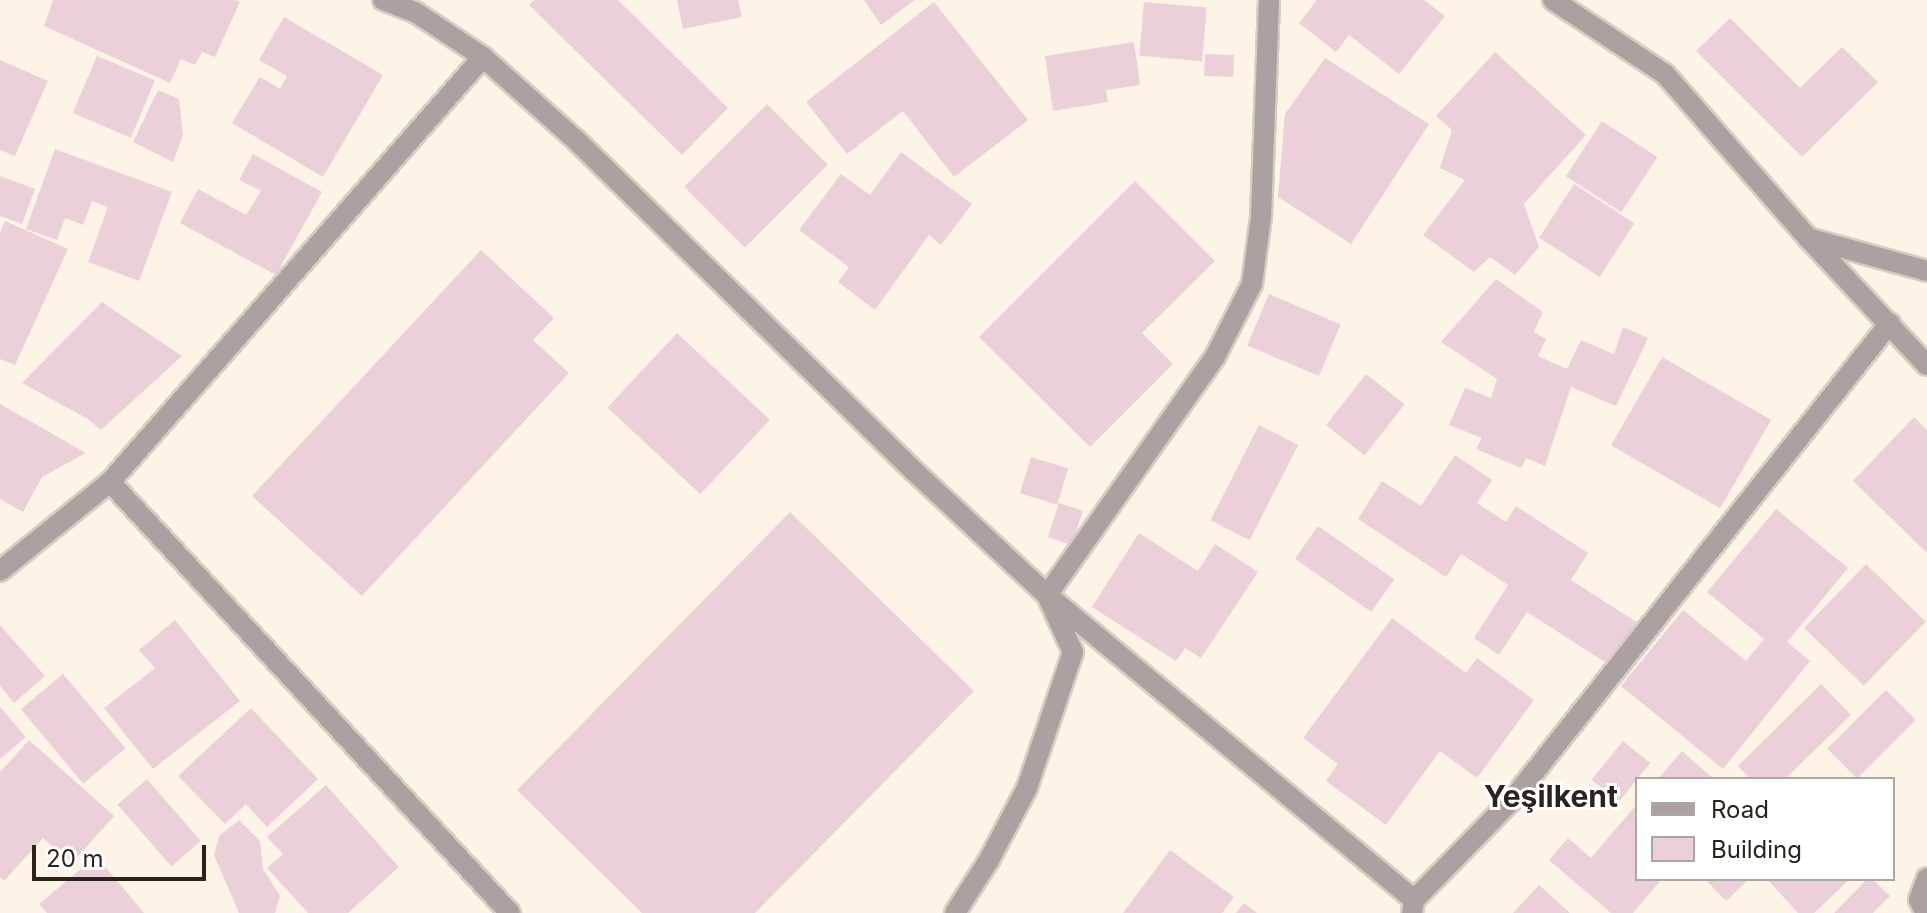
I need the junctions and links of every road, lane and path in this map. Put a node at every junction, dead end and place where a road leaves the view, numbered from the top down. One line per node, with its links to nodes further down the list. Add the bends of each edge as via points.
1 (383, 0): 4 (street, via 415,12)
2 (1269, 0): 11 (street, via 1261,217 1252,284 1215,357)
3 (1553, 0): 5 (street, via 1665,74)
4 (483, 57): 9 (street); 11 (street, via 577,141)
5 (1808, 238): 6 (street); 7 (street)
6 (1927, 271)
7 (1890, 323): 8 (street); 13 (street, via 1513,799)
8 (1927, 365)
9 (110, 482): 10 (street); 14 (street)
10 (0, 571)
11 (1047, 595): 13 (street); 15 (street, via 1073,652 1027,788)
12 (1927, 878): 16 (street, via 1919,900)
13 (1413, 906)
14 (510, 913)
15 (955, 913)
16 (1926, 913)

